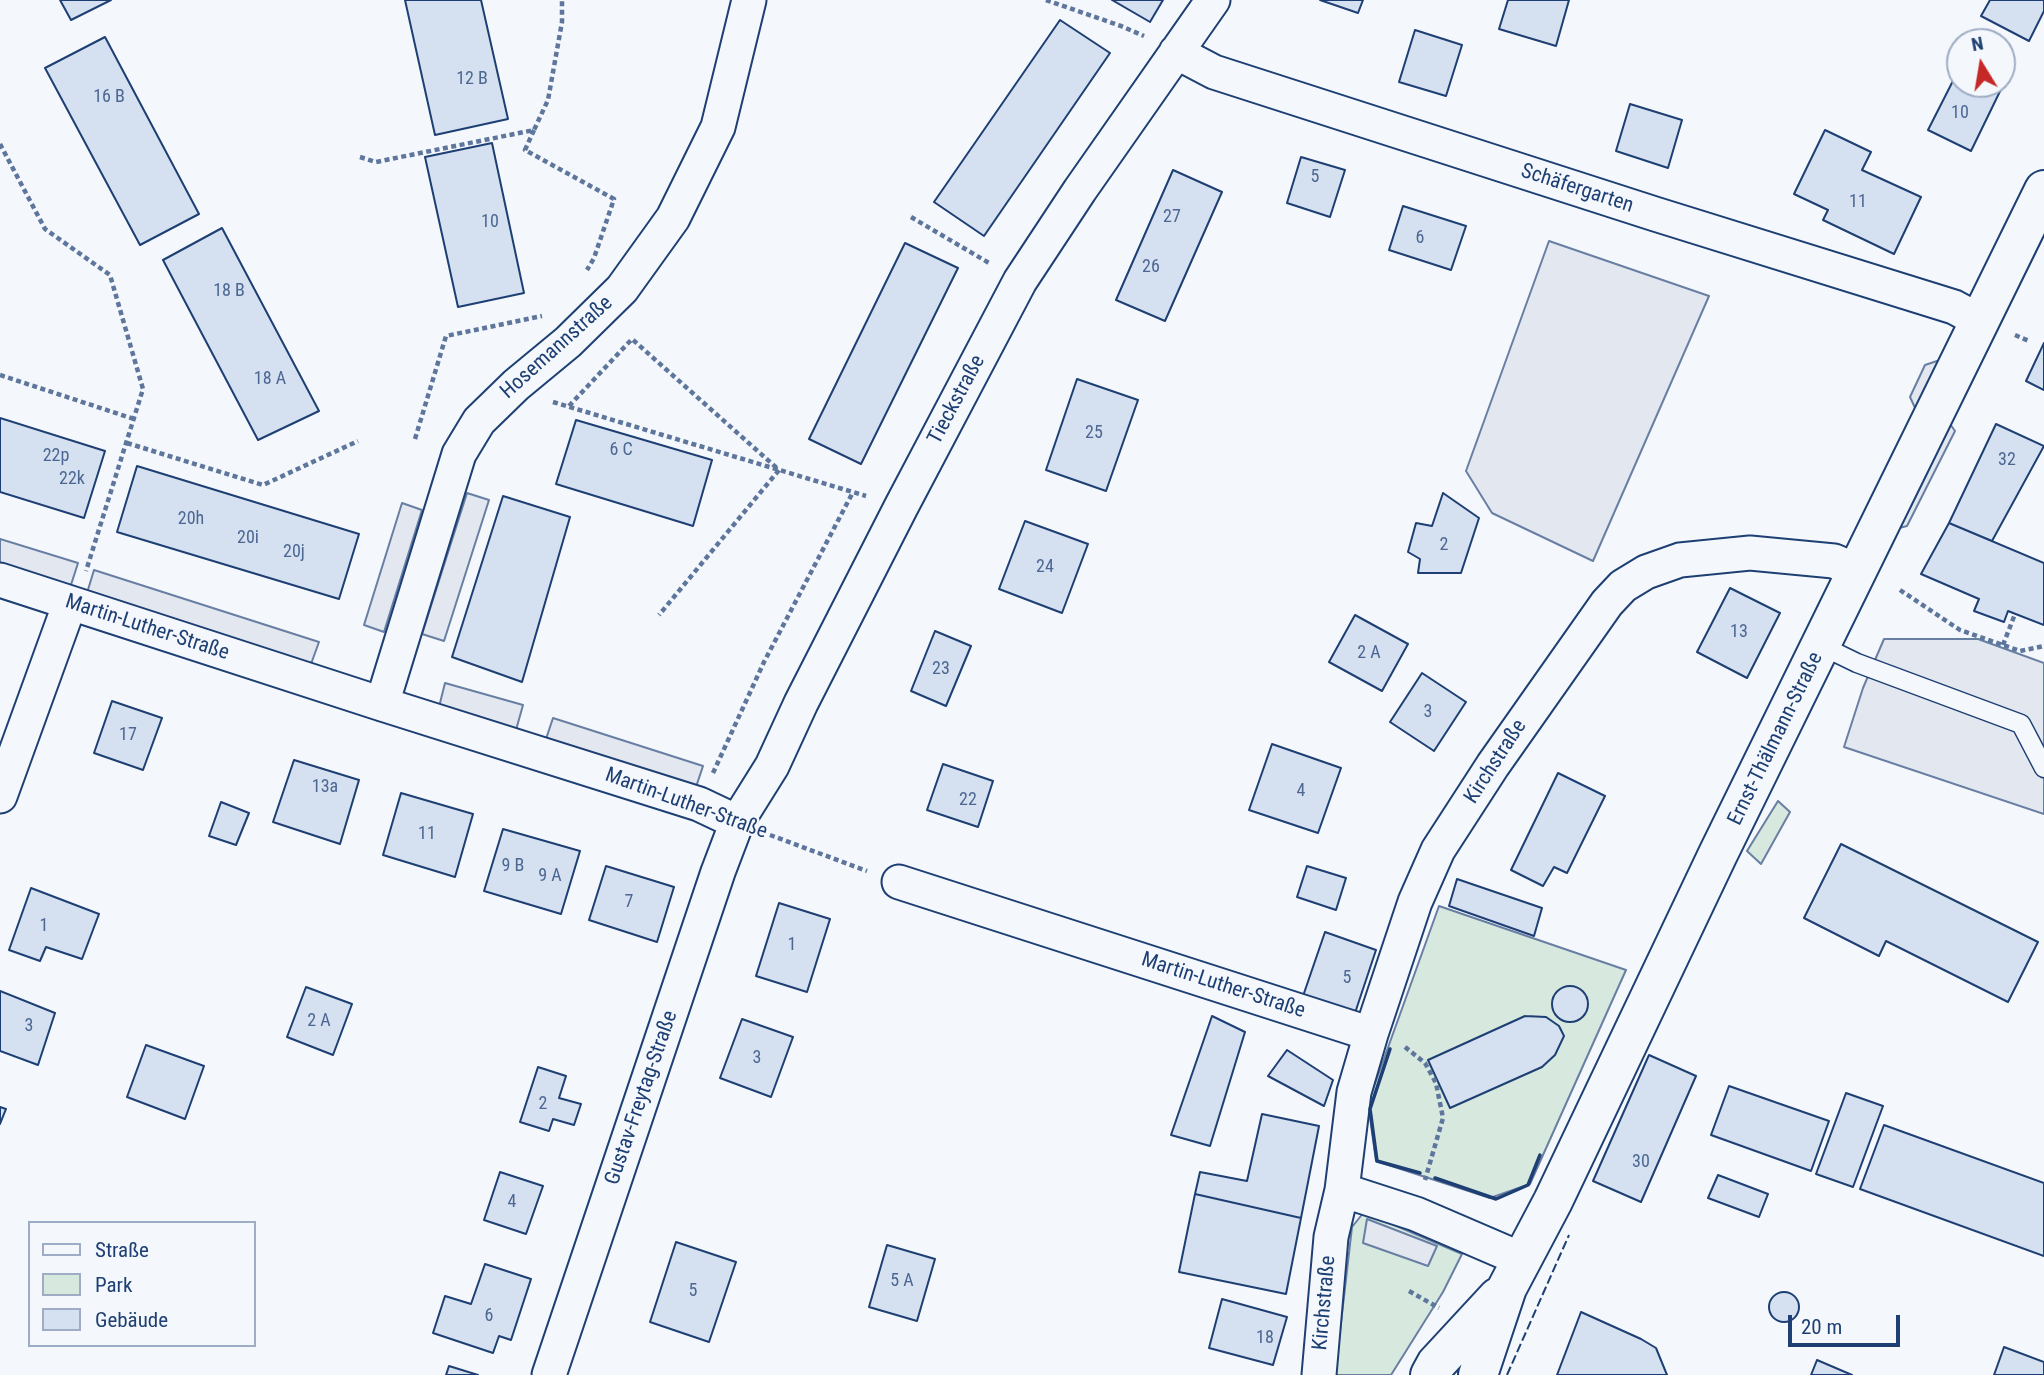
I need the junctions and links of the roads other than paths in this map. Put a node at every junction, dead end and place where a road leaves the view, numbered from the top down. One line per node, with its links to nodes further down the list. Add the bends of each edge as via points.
1 (749, 0): 10 (street, Hosemannstraße, via 718,127 673,218 622,289 479,421 459,454)
2 (1213, 0): 3 (street, Tieckstraße)
3 (1176, 52): 5 (street, Schäfergarten, via 1214,72 1954,307); 13 (street, Tieckstraße, via 1020,281 772,766)
4 (2044, 190): 5 (street, Ernst-Thälmann-Straße)
5 (1980, 321): 6 (street, Ernst-Thälmann-Straße)
6 (1857, 571): 9 (street, Ernst-Thälmann-Straße); 15 (street, Kirchstraße, via 1834,561 1750,553 1680,560 1623,586 1546,687 1438,850 1415,902)
7 (0, 580): 8 (street, Martin-Luther-Straße)
8 (73, 604): 10 (street, Martin-Luther-Straße); 12 (street)
9 (1822, 646): 11 (lane, via 2021,724); 17 (street, Ernst-Thälmann-Straße)
10 (382, 704): 13 (street, Martin-Luther-Straße, via 699,804)
11 (2044, 768)
12 (0, 796)
13 (737, 822): 18 (street, Gustav-Freytag-Straße)
14 (899, 882): 15 (street, Martin-Luther-Straße)
15 (1370, 1034): 16 (street, Kirchstraße, via 1354,1092)
16 (1342, 1190): 17 (street, via 1416,1214); 19 (street, Kirchstraße, via 1331,1237)
17 (1515, 1274): 20 (street, Ernst-Thälmann-Straße); 21 (street, Ernst-Thälmann-Straße)
18 (549, 1375)
19 (1319, 1375)
20 (1430, 1375)
21 (1478, 1375)

